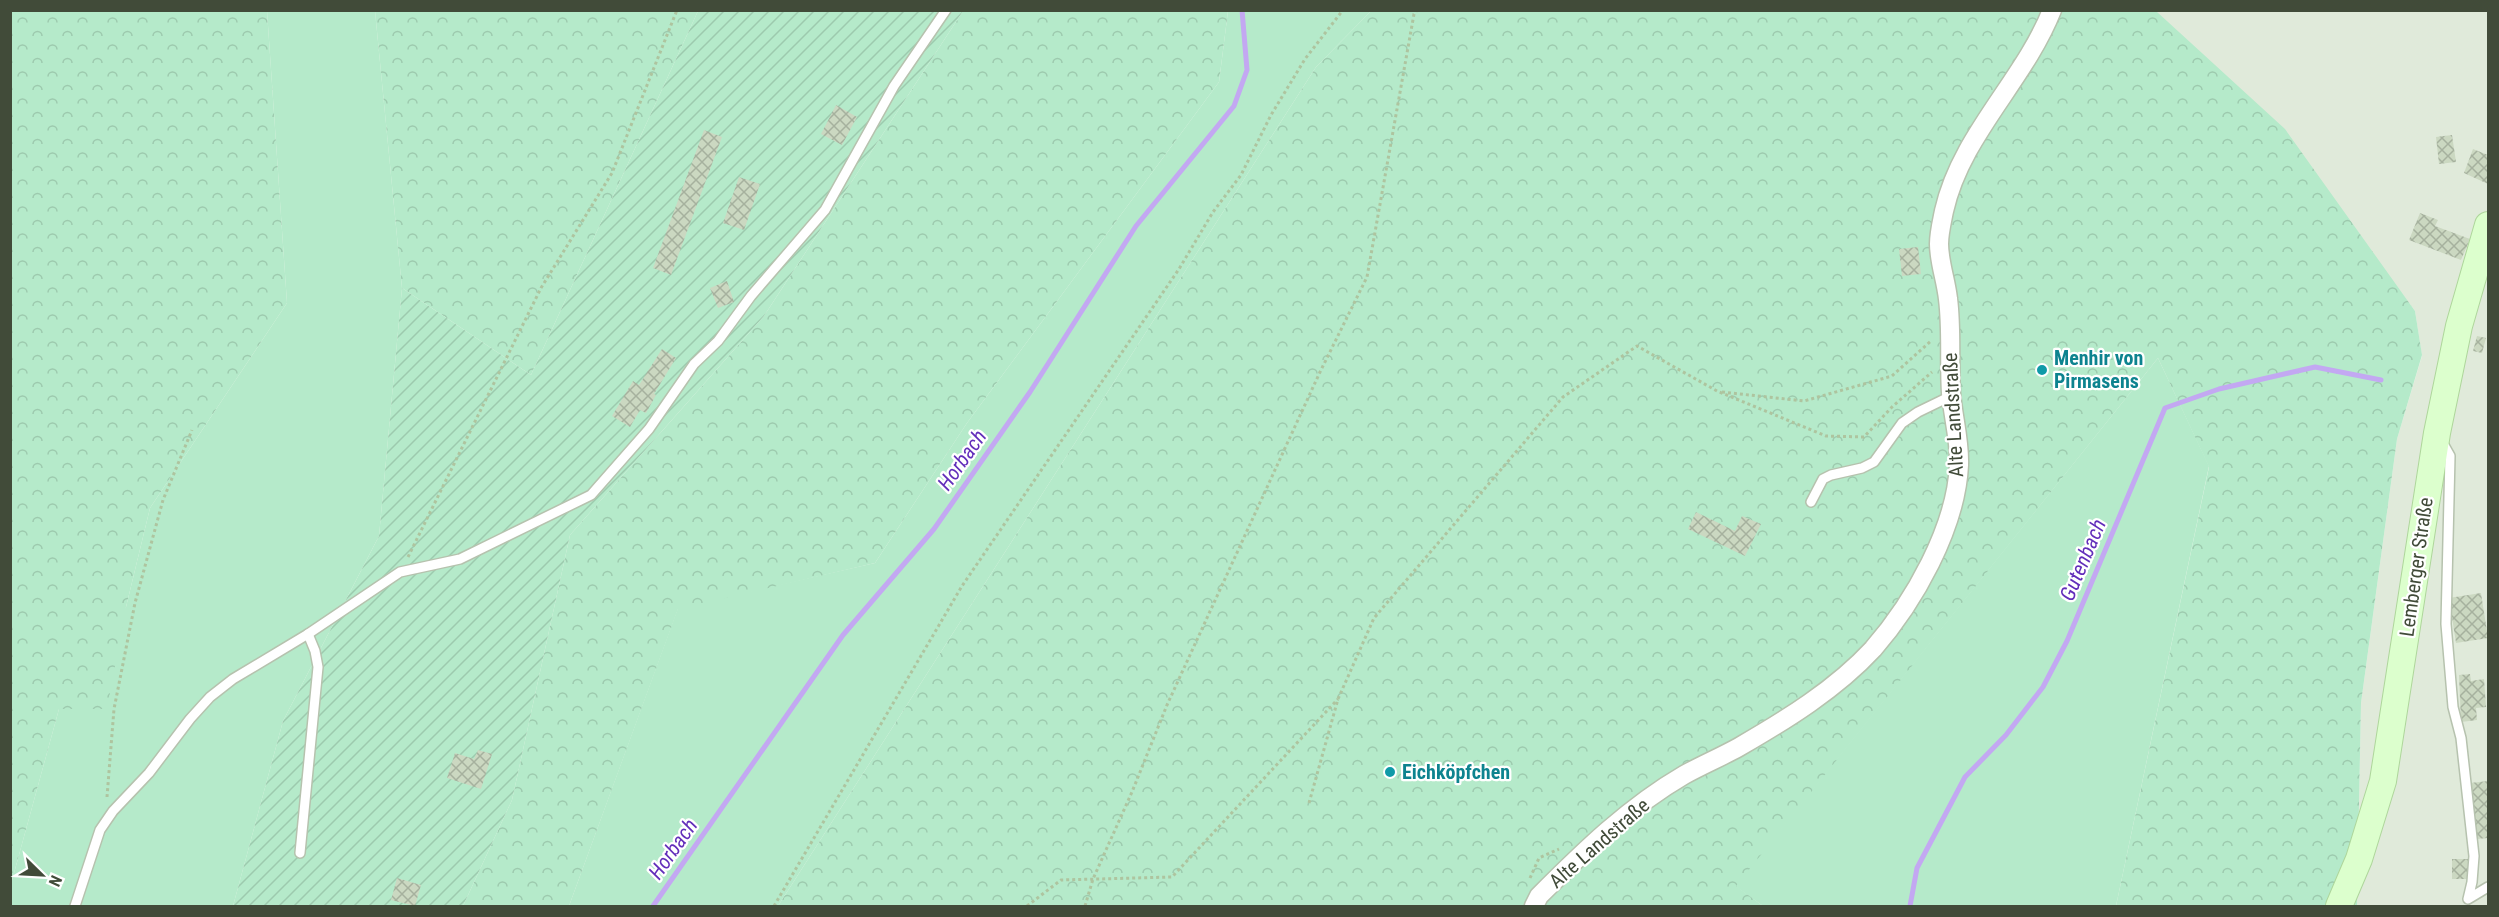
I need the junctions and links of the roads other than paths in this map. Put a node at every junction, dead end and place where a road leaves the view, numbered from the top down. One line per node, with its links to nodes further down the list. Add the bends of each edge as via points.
1 (946, 10): 7 (lane, via 894,86 825,210 718,341 694,364 649,429 591,495 460,559 400,572)
2 (2052, 10): 4 (street, Alte Landstraße, via 2029,56 1968,150 1945,208 1939,243 1948,298)
3 (2488, 225): 5 (main road, Lemberger Straße, via 2459,326)
4 (1951, 396): 6 (lane, via 1902,423 1874,462 1824,479); 11 (street, Alte Landstraße, via 1959,462 1952,510 1915,591 1875,646 1854,668 1804,707 1640,803 1599,837 1539,896)
5 (2437, 433): 9 (lane, via 2450,456 2446,624 2452,707 2462,738 2474,856 2468,899); 12 (main road, Lemberger Straße, via 2383,781 2362,849)
6 (1811, 502)
7 (308, 634): 8 (lane, via 318,667); 10 (lane, via 233,679 190,719 149,774 112,811 93,851)
8 (300, 853)
9 (2488, 887)
10 (75, 906)
11 (1534, 906)
12 (2338, 906)

